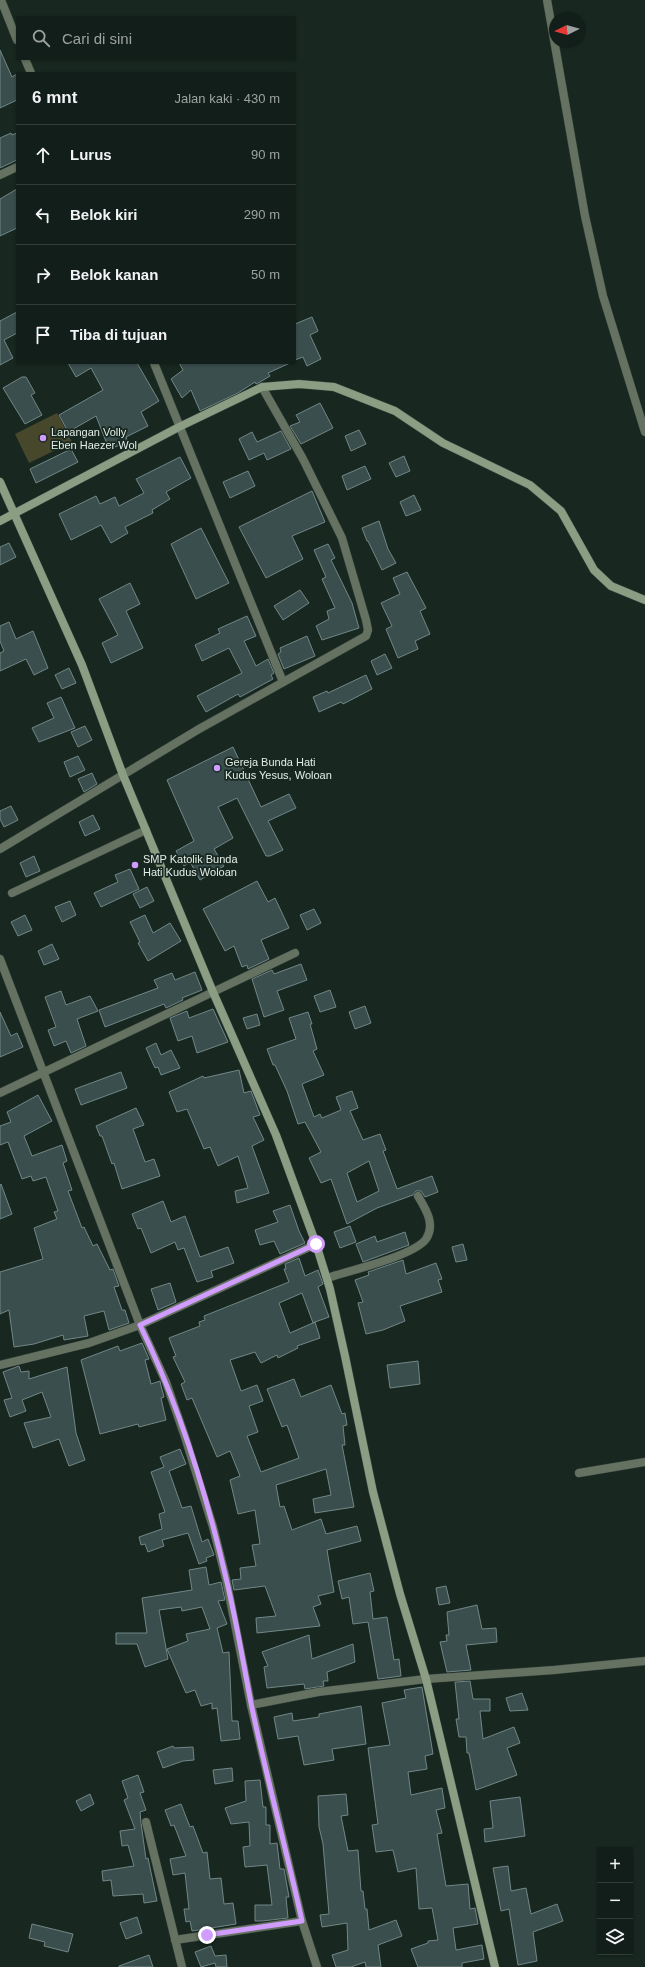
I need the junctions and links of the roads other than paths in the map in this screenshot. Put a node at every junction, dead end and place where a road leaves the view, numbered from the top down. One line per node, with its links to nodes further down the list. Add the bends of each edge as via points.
1 (1, 0): 3 (street)
2 (547, 0): 11 (street, via 585,216 604,296)
3 (16, 38)
4 (25, 60): 5 (street)
5 (31, 72)
6 (16, 167): 7 (street)
7 (0, 175)
8 (154, 364): 10 (street)
9 (262, 387): 10 (main road); 15 (main road, via 313,385 334,387 354,394 395,411 443,443 530,485 561,511 594,570 611,586); 16 (street, via 303,459 342,538 368,630 366,636)
10 (179, 427): 13 (main road); 16 (street)
11 (645, 432)
12 (0, 482): 13 (main road)
13 (13, 514): 14 (main road); 17 (main road, via 82,665)
14 (0, 521)
15 (645, 600)
16 (284, 682): 17 (street)
17 (123, 775): 18 (main road); 19 (street)
18 (146, 830): 20 (street); 23 (main road)
19 (0, 849)
20 (12, 893)
21 (295, 953): 23 (street)
22 (0, 959): 24 (street)
23 (213, 992): 24 (street); 27 (main road, via 276,1135)
24 (42, 1073): 25 (street); 29 (street)
25 (0, 1093)
26 (418, 1196): 28 (street, via 428,1213 430,1226 426,1239 411,1251)
27 (316, 1244): 28 (main road); 29 (street)
28 (327, 1278): 34 (main road, via 377,1507)
29 (140, 1325): 30 (street, via 89,1343); 35 (street, via 166,1382 202,1489 226,1579)
30 (0, 1365)
31 (645, 1462): 32 (street)
32 (579, 1473)
33 (645, 1661): 34 (street)
34 (426, 1679): 35 (street, via 318,1692); 41 (main road)
35 (252, 1705): 37 (street)
36 (146, 1822): 38 (street)
37 (302, 1921): 38 (street); 40 (street)
38 (175, 1940): 39 (street)
39 (182, 1967)
40 (317, 1967)
41 (495, 1967)

